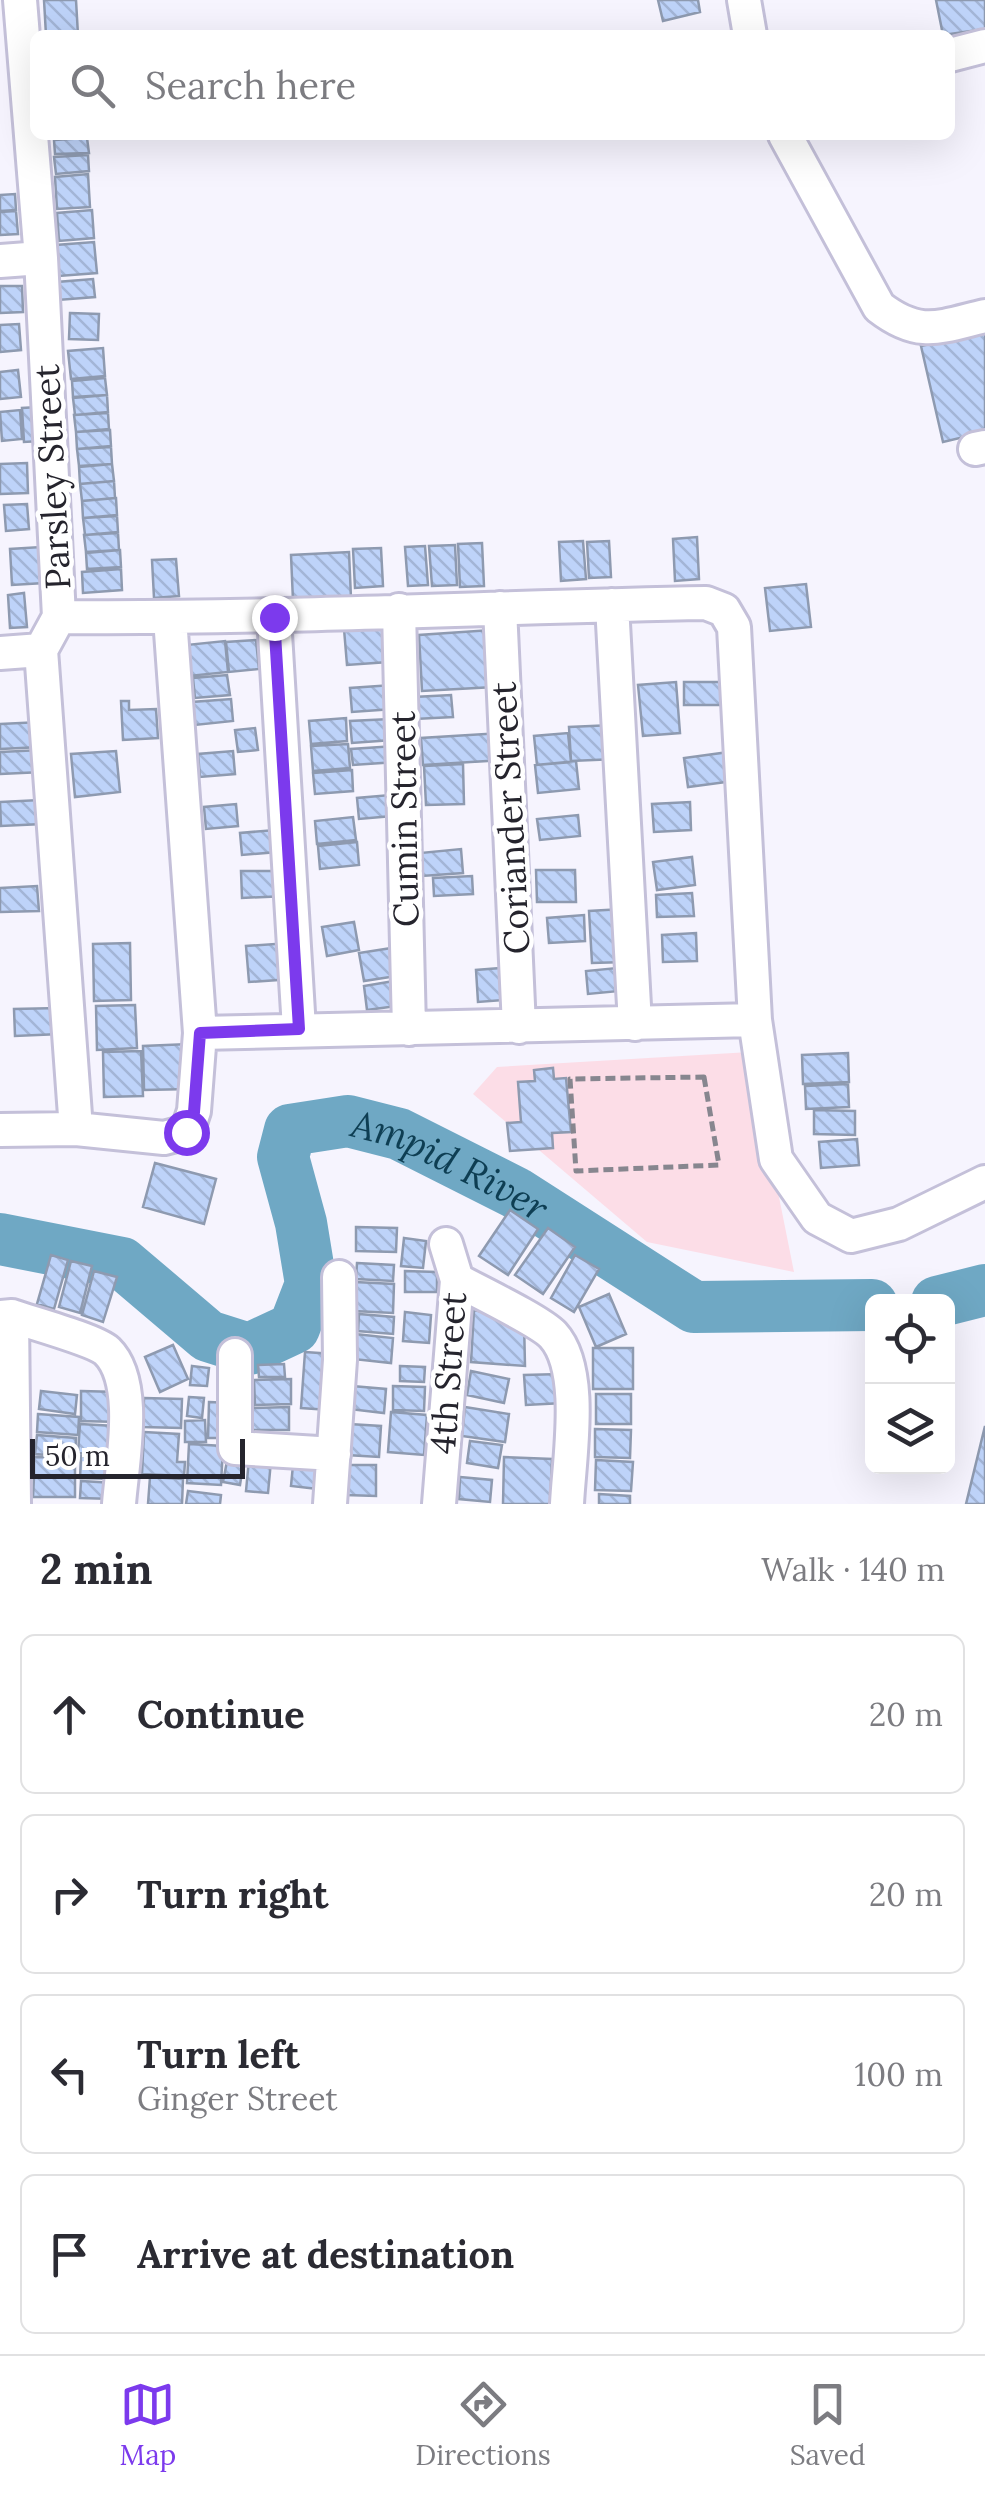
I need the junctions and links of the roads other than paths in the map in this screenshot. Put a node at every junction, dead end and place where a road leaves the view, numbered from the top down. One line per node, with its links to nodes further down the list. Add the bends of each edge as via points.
1 (20, 0): 6 (street, Parsley Street)
2 (744, 0): 3 (street)
3 (749, 30)
4 (985, 46): 5 (street)
5 (955, 54)
6 (30, 123)
7 (31, 140): 9 (street, Parsley Street)
8 (788, 140): 11 (street, via 878,308 901,325 930,330)
9 (41, 258): 10 (street); 16 (street, Parsley Street)
10 (0, 260)
11 (985, 316)
12 (612, 605): 13 (street); 20 (street, via 706,603 724,610 734,626); 21 (street)
13 (500, 608): 14 (street); 22 (street, Coriander Street)
14 (399, 610): 15 (street); 24 (street, Cumin Street)
15 (274, 617): 17 (street); 23 (street)
16 (60, 618): 17 (street); 18 (street, Parsley Street)
17 (170, 618): 25 (street)
18 (42, 650): 19 (street); 26 (street)
19 (0, 653)
20 (755, 1020): 21 (street); 28 (street, via 776,1159 816,1218 852,1236 899,1224)
21 (635, 1024): 22 (street)
22 (519, 1027): 24 (street)
23 (299, 1029): 24 (street); 25 (street)
24 (409, 1029)
25 (200, 1033): 26 (street, via 194,1112 186,1132 164,1138)
26 (76, 1129): 27 (street)
27 (0, 1130)
28 (985, 1182)
29 (446, 1244): 31 (street, 4th Street)
30 (339, 1277): 34 (street)
31 (457, 1280): 38 (street, 4th Street); 39 (street, via 552,1333 562,1349 572,1385)
32 (6, 1316): 35 (street); 36 (street, via 106,1349 121,1370 126,1390)
33 (235, 1355): 34 (street, via 235,1448)
34 (334, 1454): 37 (street)
35 (14, 1504)
36 (119, 1504)
37 (330, 1504)
38 (438, 1504)
39 (567, 1504)

